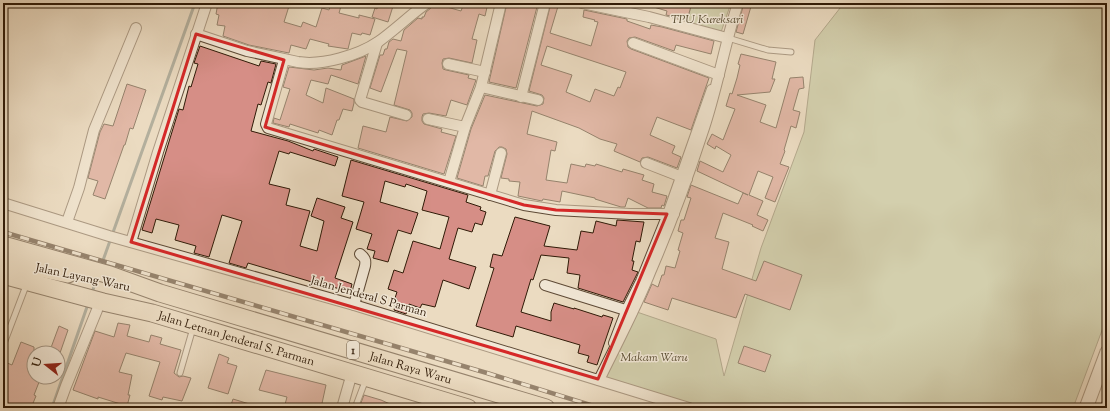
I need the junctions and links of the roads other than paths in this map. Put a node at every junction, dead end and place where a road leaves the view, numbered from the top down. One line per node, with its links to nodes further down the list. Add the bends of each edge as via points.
1 (207, 3): 9 (street)
2 (427, 3): 11 (street)
3 (501, 3): 16 (street)
4 (544, 3): 19 (street)
5 (582, 3): 7 (street)
6 (738, 3): 10 (street)
7 (612, 6): 10 (street)
8 (136, 28): 31 (street, via 94,130 79,188)
9 (196, 34): 14 (street); 32 (street)
10 (727, 38): 13 (lane, via 768,50); 17 (street)
11 (378, 43): 14 (street, via 353,55 326,61 307,64); 21 (street, via 360,100)
12 (633, 43): 17 (street)
13 (791, 52)
14 (284, 60): 27 (street, via 266,124 268,128)
15 (448, 64): 16 (street)
16 (484, 72): 18 (street)
17 (718, 74): 26 (street, via 703,133)
18 (481, 87): 19 (street); 23 (street)
19 (521, 97): 20 (street)
20 (538, 100)
21 (406, 115)
22 (428, 119): 23 (street)
23 (465, 127): 27 (street)
24 (500, 154): 28 (street)
25 (646, 163): 26 (street)
26 (683, 178): 30 (street)
27 (449, 182): 28 (street)
28 (490, 194): 30 (street, via 524,205 556,210)
29 (3, 203): 31 (street, Jalan Jenderal S Parman)
30 (671, 214): 40 (street, via 651,271)
31 (66, 222): 32 (street, Jalan Jenderal S Parman)
32 (126, 240): 39 (street, Jalan Jenderal S Parman)
33 (360, 254): 39 (street, via 366,261)
34 (4, 260): 35 (highway, Jalan Letnan Jenderal S. Parman); 37 (highway, Jalan Layang Waru / 1)
35 (28, 281): 37 (highway, Jalan Letnan Jenderal S. Parman); 43 (lane)
36 (545, 285): 40 (street)
37 (98, 289): 38 (highway, Jalan Letnan Jenderal S. Parman); 41 (highway, Jalan Layang Waru / 1); 49 (street)
38 (160, 293): 53 (highway, Jalan Raya Waru / 1)
39 (354, 305): 47 (street, Jalan Jenderal S Parman)
40 (629, 310): 47 (street)
41 (152, 313): 42 (highway, Jalan Letnan Jenderal S. Parman / 1)
42 (194, 325): 45 (lane); 46 (highway, Jalan Letnan Jenderal S. Parman / 1)
43 (3, 346)
44 (1107, 352): 55 (street)
45 (180, 372)
46 (359, 375): 50 (street); 51 (lane); 52 (highway, Jalan Letnan Jenderal S. Parman / 1)
47 (599, 379): 54 (street, Jalan Jenderal S Parman)
48 (1107, 396): 56 (lane)
49 (58, 408)
50 (342, 408)
51 (355, 408)
52 (467, 408)
53 (546, 408)
54 (689, 408)
55 (1086, 408)
56 (1103, 408)

